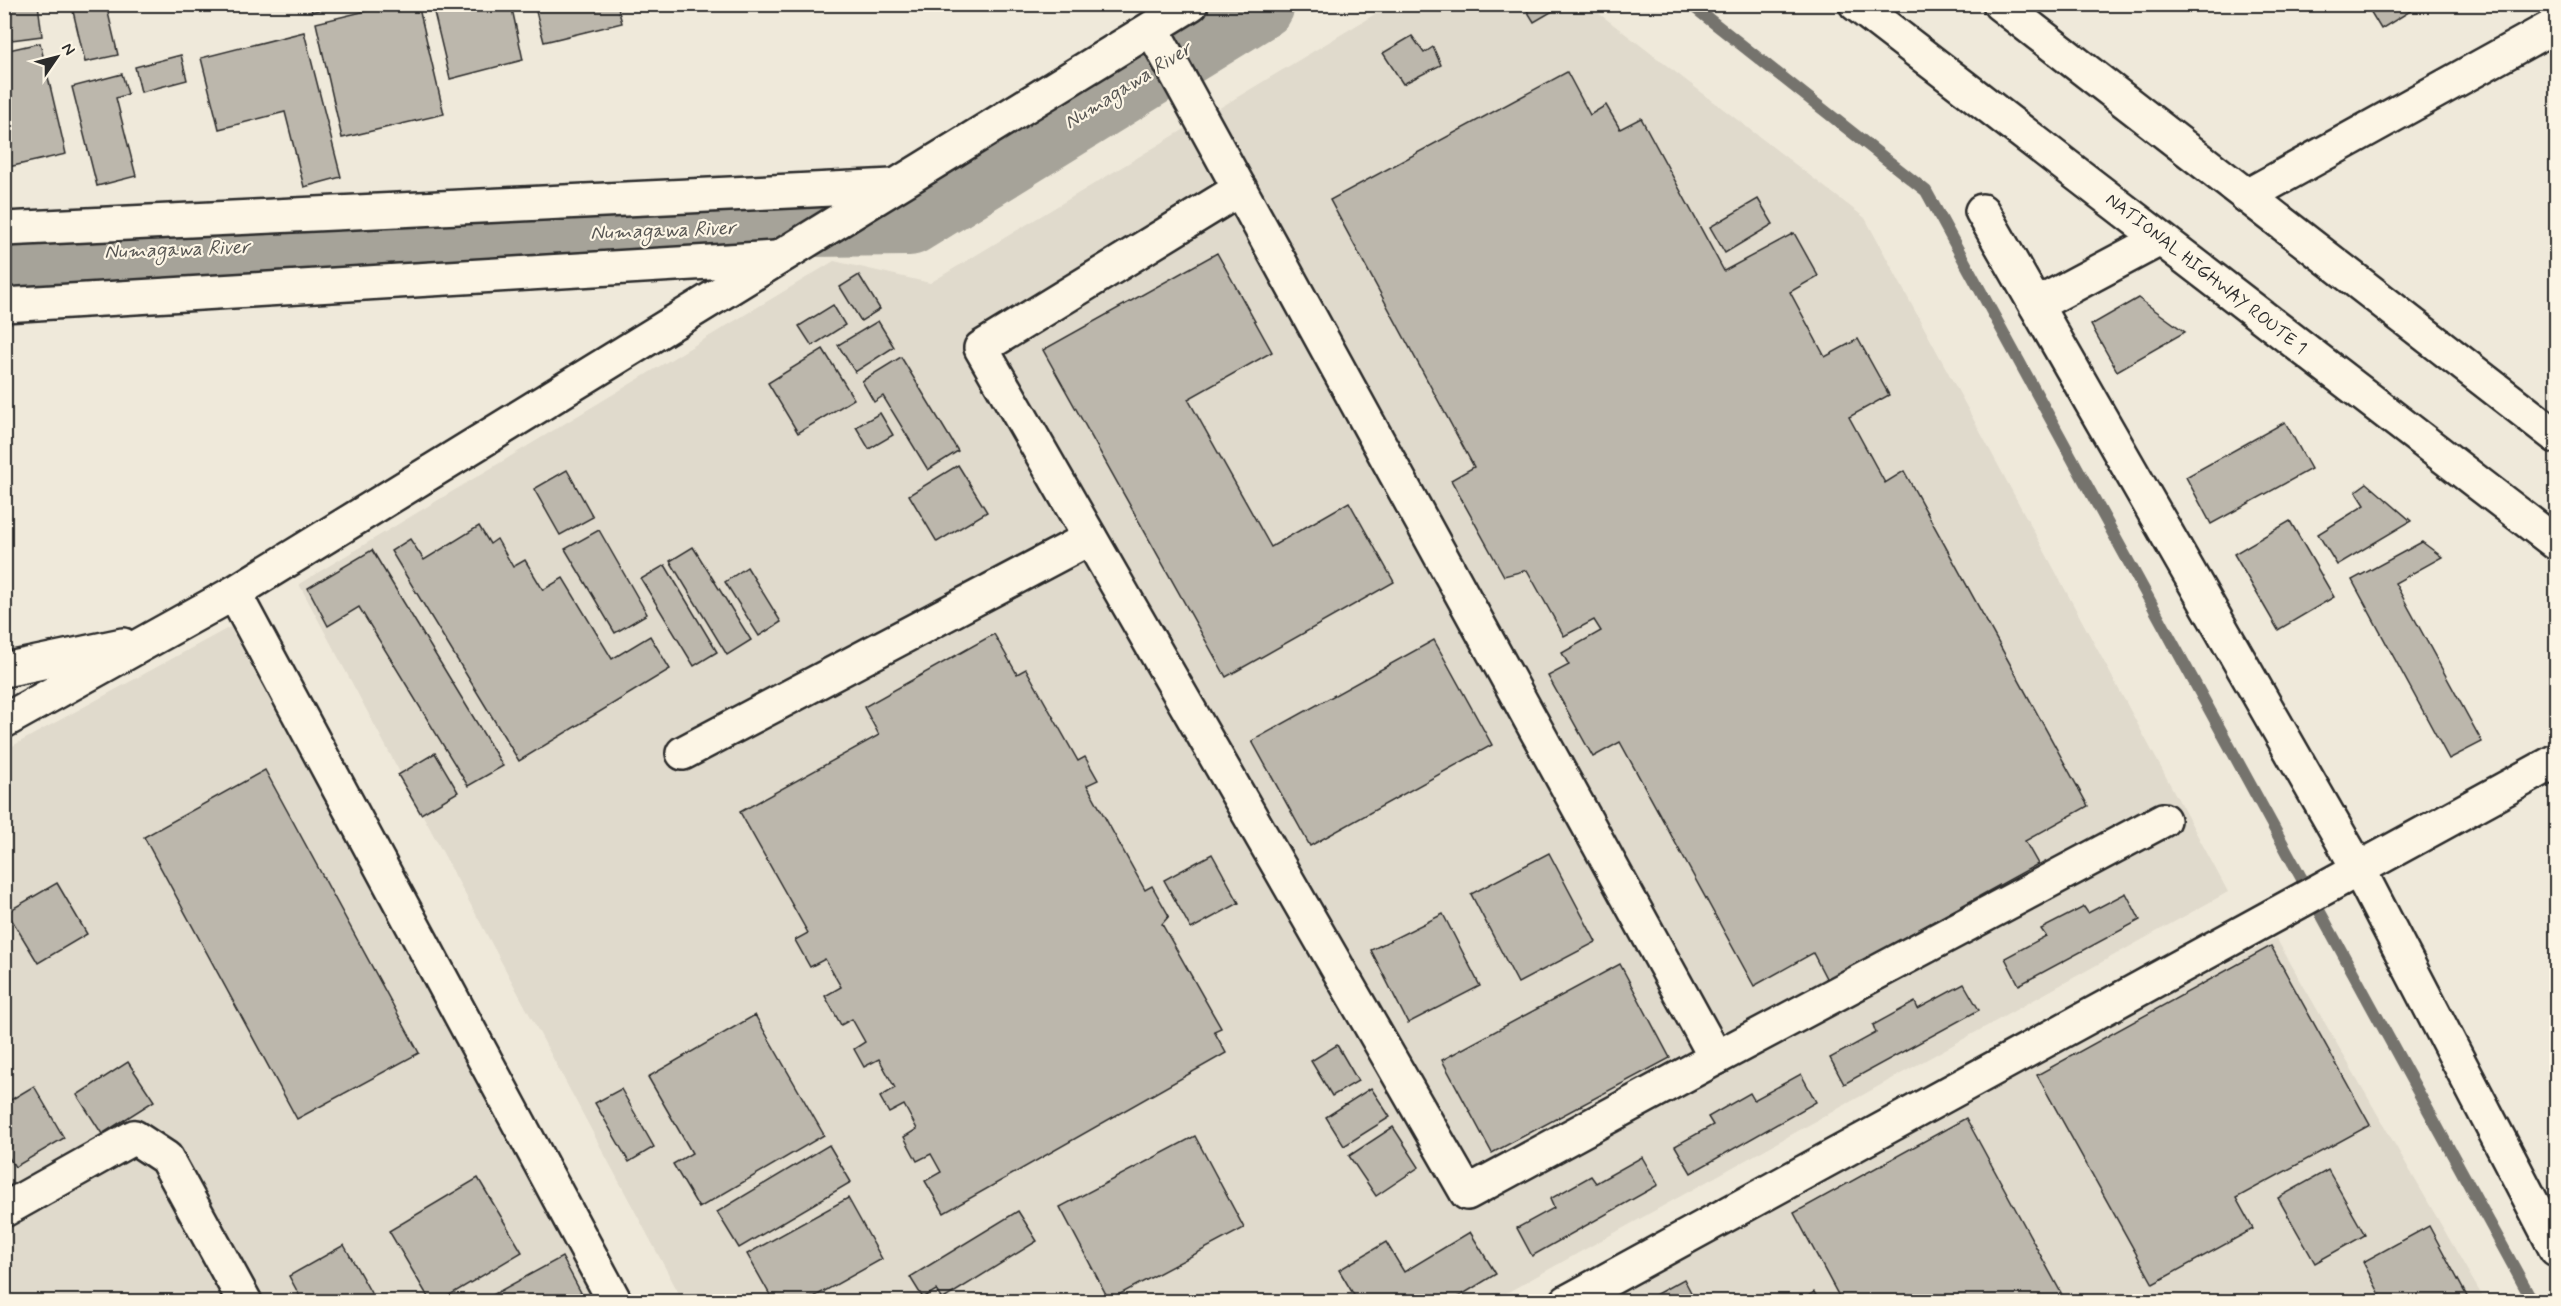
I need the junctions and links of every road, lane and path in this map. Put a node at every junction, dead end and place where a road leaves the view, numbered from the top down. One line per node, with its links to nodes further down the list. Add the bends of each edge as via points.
1 (1191, 4): 5 (main road)
2 (1856, 4): 11 (main road, NATIONAL HIGHWAY ROUTE 1)
3 (2000, 4): 8 (main road)
4 (2556, 25): 8 (main road)
5 (1152, 29): 6 (main road); 7 (main road)
6 (1240, 189): 16 (main road, via 981,348); 26 (main road)
7 (885, 193): 10 (main road); 12 (main road)
8 (2247, 196): 15 (main road)
9 (1982, 211): 14 (main road)
10 (4, 229)
11 (2160, 238): 14 (main road); 17 (main road, NATIONAL HIGHWAY ROUTE 1)
12 (786, 254): 13 (main road); 18 (main road)
13 (4, 305)
14 (2036, 305): 25 (main road)
15 (2556, 436)
16 (1090, 538): 22 (main road); 26 (main road, via 1467,1193)
17 (2556, 543)
18 (234, 593): 19 (main road); 30 (main road)
19 (157, 638): 20 (main road); 21 (main road)
20 (4, 670)
21 (4, 721)
22 (683, 753)
23 (2556, 761): 25 (main road)
24 (2163, 820): 26 (main road)
25 (2358, 868): 28 (main road); 31 (main road)
26 (1716, 1058)
27 (4, 1210): 29 (main road, via 134,1137 166,1158)
28 (2556, 1249)
29 (245, 1302)
30 (615, 1302)
31 (1567, 1302)

